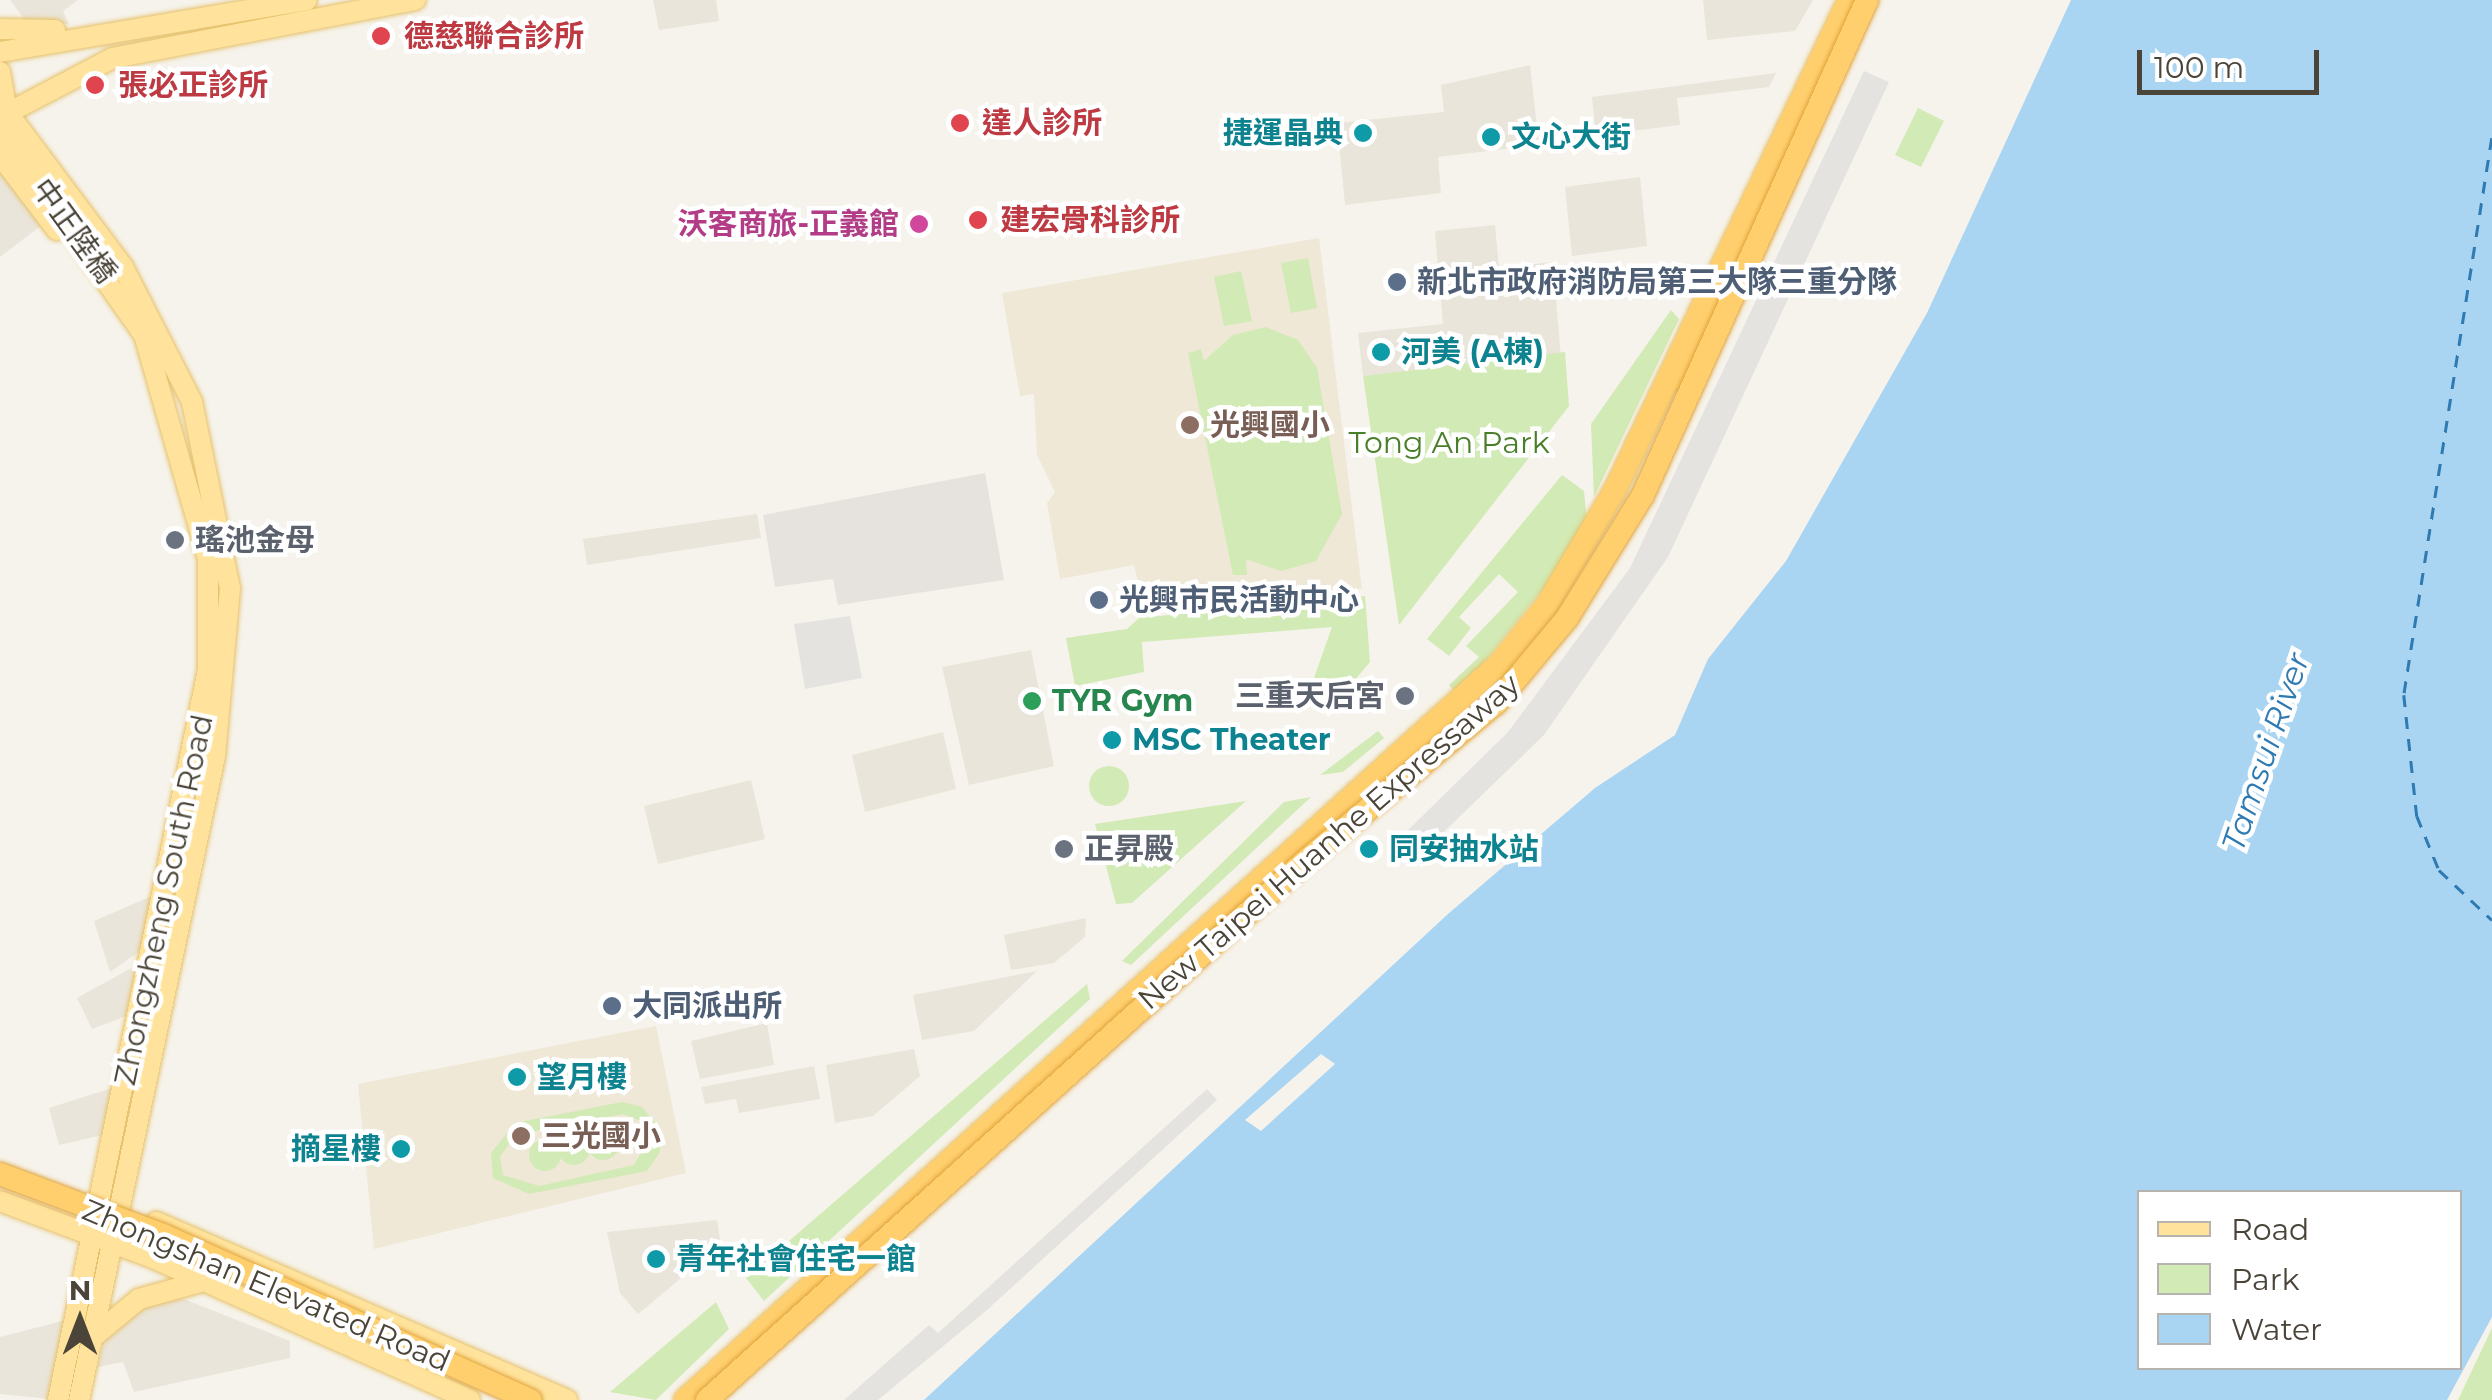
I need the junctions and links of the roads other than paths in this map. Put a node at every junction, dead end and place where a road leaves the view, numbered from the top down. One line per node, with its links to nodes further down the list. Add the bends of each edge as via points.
1 (307, 0): 6 (main road)
2 (416, 0): 9 (main road, via 113,58)
3 (1849, 0): 24 (highway, New Taipei Huanhe Expressaway, via 1615,490 1500,664)
4 (1874, 2): 14 (highway, bridge, via 1854,24 1625,504 1567,600 1484,698); 14 (highway, New Taipei Huanhe Expressaway, bridge, via 1622,534 1496,703)
5 (0, 29): 6 (main road)
6 (107, 30): 7 (main road)
7 (0, 52)
8 (0, 72): 9 (main road)
9 (2, 120): 11 (main road, 中正陸橋); 13 (main road, Zhongzheng South Road, via 123,267)
10 (0, 155): 12 (main road, Zhongzheng South Road, via 90,271)
11 (144, 335): 12 (main road, Zhongzheng South Road); 13 (main road, Zhongzheng South Road)
12 (165, 400): 19 (main road, Zhongzheng South Road, via 208,559 208,670)
13 (192, 402): 19 (main road, Zhongzheng South Road, via 224,530 230,658)
14 (1356, 818): 31 (highway, New Taipei Huanhe Expressaway, bridge)
15 (0, 1165): 19 (main road)
16 (0, 1174): 29 (highway, Zhongshan Elevated Road, bridge, via 163,1235)
17 (0, 1191): 28 (highway, Zhongshan Elevated Road, via 176,1257)
18 (0, 1201): 20 (main road)
19 (109, 1207): 20 (main road, Zhongzheng South Road); 21 (main road, Zhongzheng South Road); 30 (main road, via 154,1215)
20 (92, 1235): 21 (main road); 25 (main road, Zhongzheng South Road)
21 (113, 1242): 22 (main road); 23 (main road, Zhongzheng South Road)
22 (204, 1281): 23 (main road, via 139,1299); 27 (main road)
23 (92, 1338): 26 (main road, Zhongzheng South Road)
24 (686, 1395)
25 (58, 1400)
26 (79, 1400)
27 (470, 1400)
28 (498, 1400)
29 (532, 1400)
30 (567, 1400)
31 (708, 1400)

